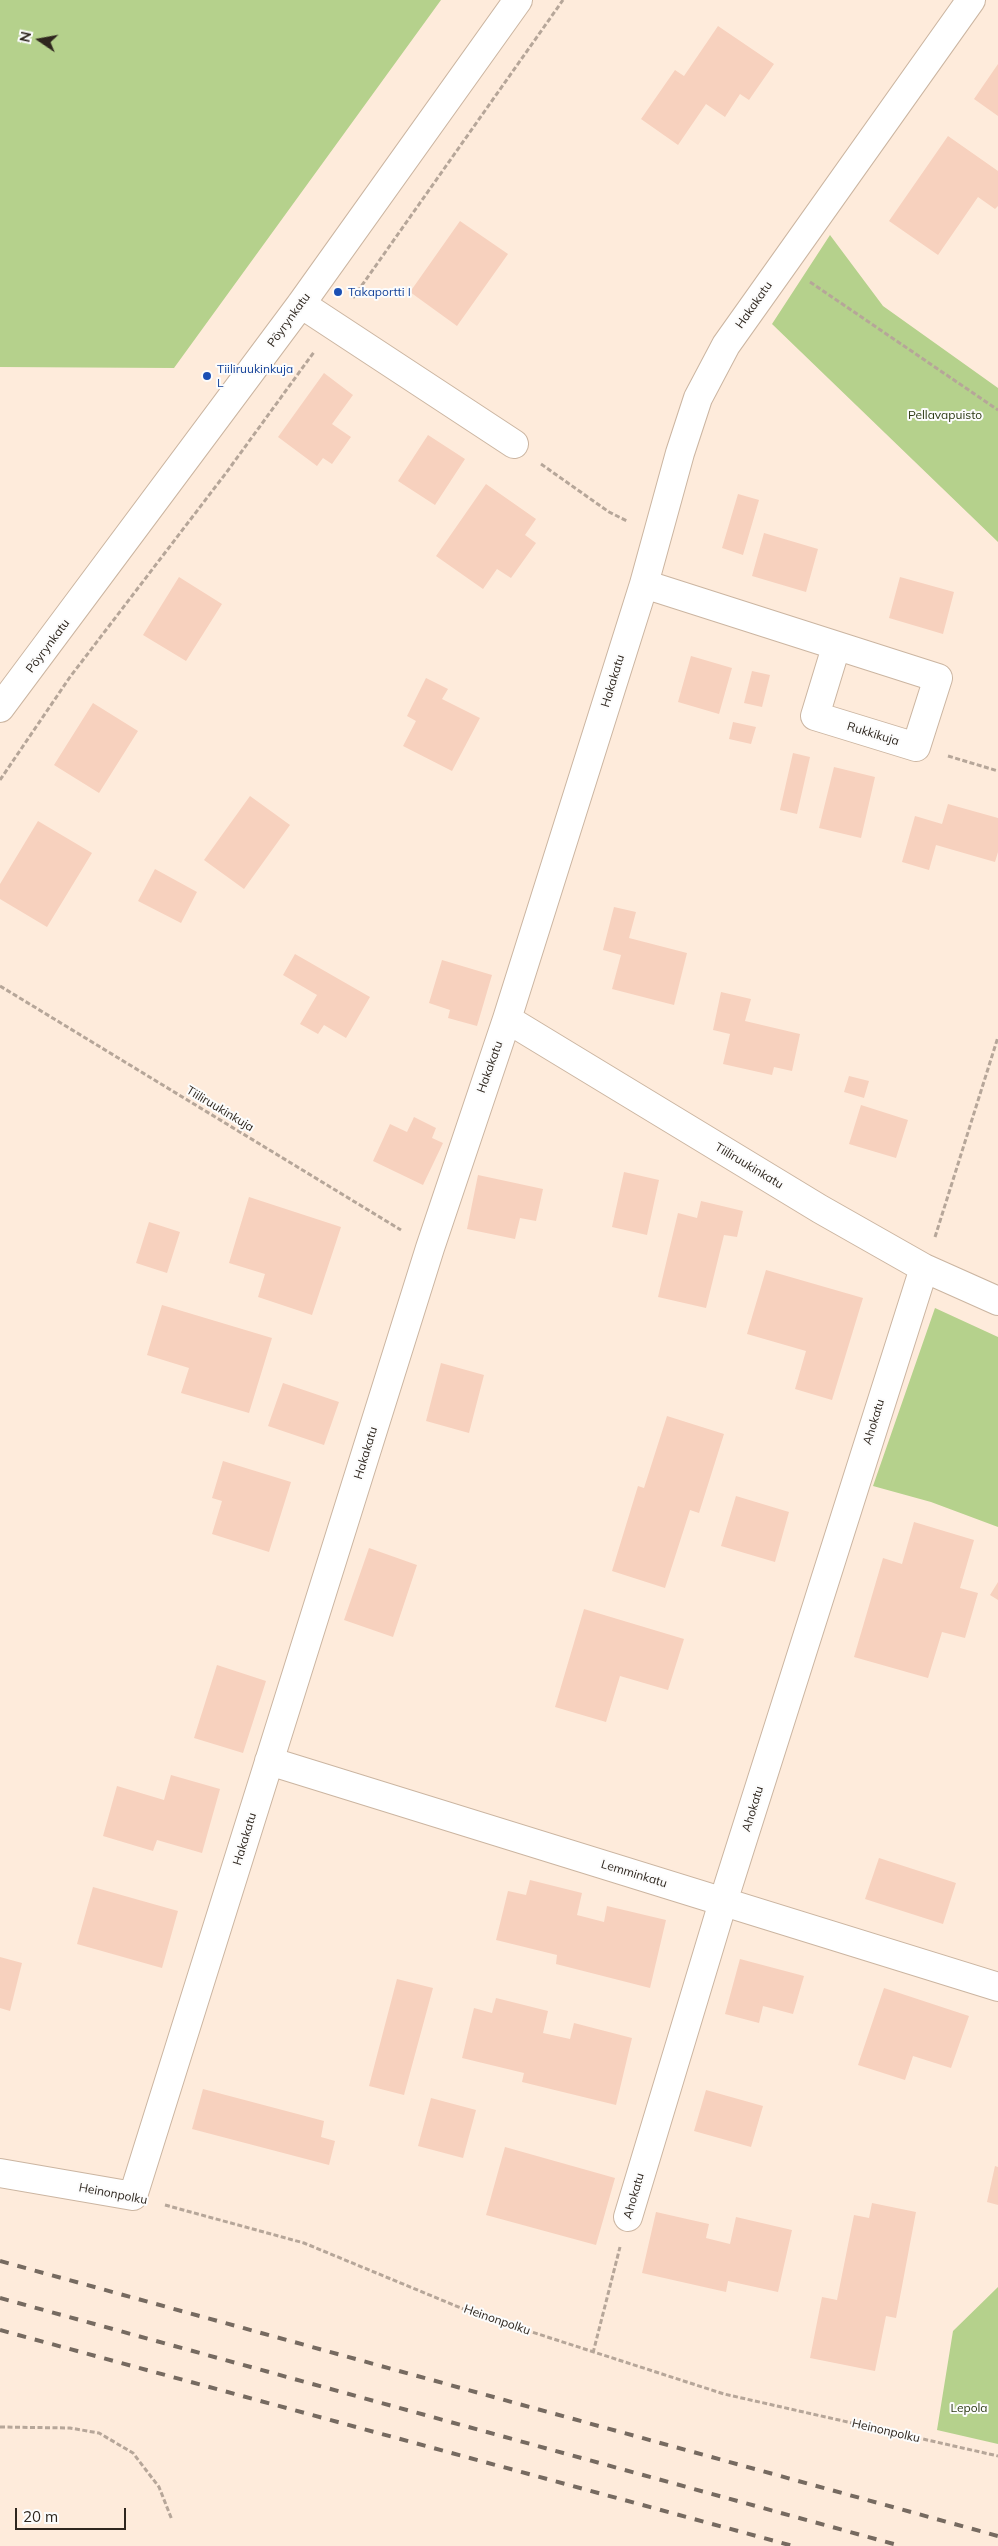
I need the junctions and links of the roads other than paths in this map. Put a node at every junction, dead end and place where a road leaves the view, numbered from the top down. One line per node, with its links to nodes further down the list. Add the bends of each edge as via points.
1 (518, 0): 3 (street, Pöyrynkatu)
2 (971, 0): 5 (street, Hakakatu, via 726,345 698,398)
3 (301, 304): 4 (street); 7 (street, Pöyrynkatu)
4 (514, 444)
5 (644, 584): 6 (street, Rukkikuja); 8 (street, Hakakatu)
6 (836, 647): 6 (street, Rukkikuja, via 938,678 916,747 814,716)
7 (0, 708)
8 (507, 1019): 9 (street, Tiiliruukinkatu, via 820,1209); 11 (street, Hakakatu, via 430,1248)
9 (924, 1268): 10 (street, Tiiliruukinkatu); 12 (street, Ahokatu)
10 (998, 1301)
11 (269, 1761): 12 (street, Lemminkatu); 15 (street, Hakakatu)
12 (723, 1902): 13 (street, Lemminkatu); 16 (street, Ahokatu)
13 (998, 1987)
14 (0, 2173): 15 (street, Heinonpolku)
15 (133, 2196)
16 (628, 2217)

